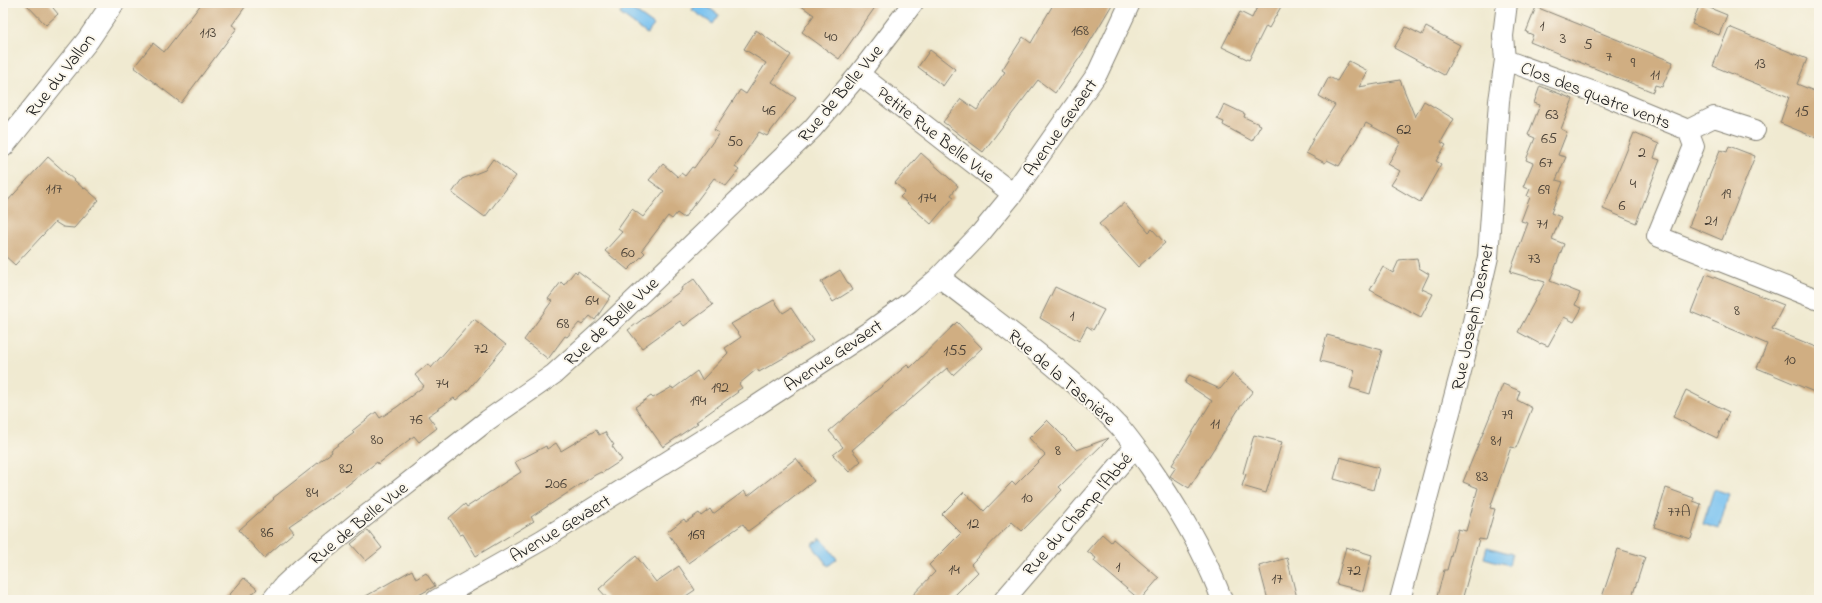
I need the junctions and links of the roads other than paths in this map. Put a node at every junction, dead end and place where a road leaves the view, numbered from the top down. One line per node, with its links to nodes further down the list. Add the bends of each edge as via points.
1 (113, 3): 9 (street, Rue du Vallon, via 88,40)
2 (913, 3): 6 (street, Rue de Belle Vue)
3 (1130, 3): 10 (street, Avenue Gevaert, via 1097,74)
4 (1507, 3): 5 (street, Rue Joseph Desmet, via 1503,36)
5 (1504, 60): 7 (street, Clos des quatre vents); 18 (street, Rue Joseph Desmet, via 1487,264)
6 (859, 74): 10 (street, Petite Rue Belle Vue); 14 (street, Rue de Belle Vue, via 812,129 554,374 488,420 363,518 284,584)
7 (1688, 130): 8 (street, Clos des quatre vents, via 1714,117); 12 (street, Clos des quatre vents, via 1694,146 1657,236)
8 (1755, 130)
9 (3, 146)
10 (1013, 194): 11 (street, Avenue Gevaert)
11 (939, 277): 13 (street, Rue de la Tasnière, via 1064,375 1119,427); 15 (street, Avenue Gevaert, via 873,329 747,412 562,527)
12 (1819, 300)
13 (1135, 447): 16 (street, Rue du Champ l'Abbé); 17 (street, Rue de la Tasnière, via 1179,512 1199,547)
14 (272, 600)
15 (436, 600)
16 (1004, 600)
17 (1222, 600)
18 (1400, 600)

